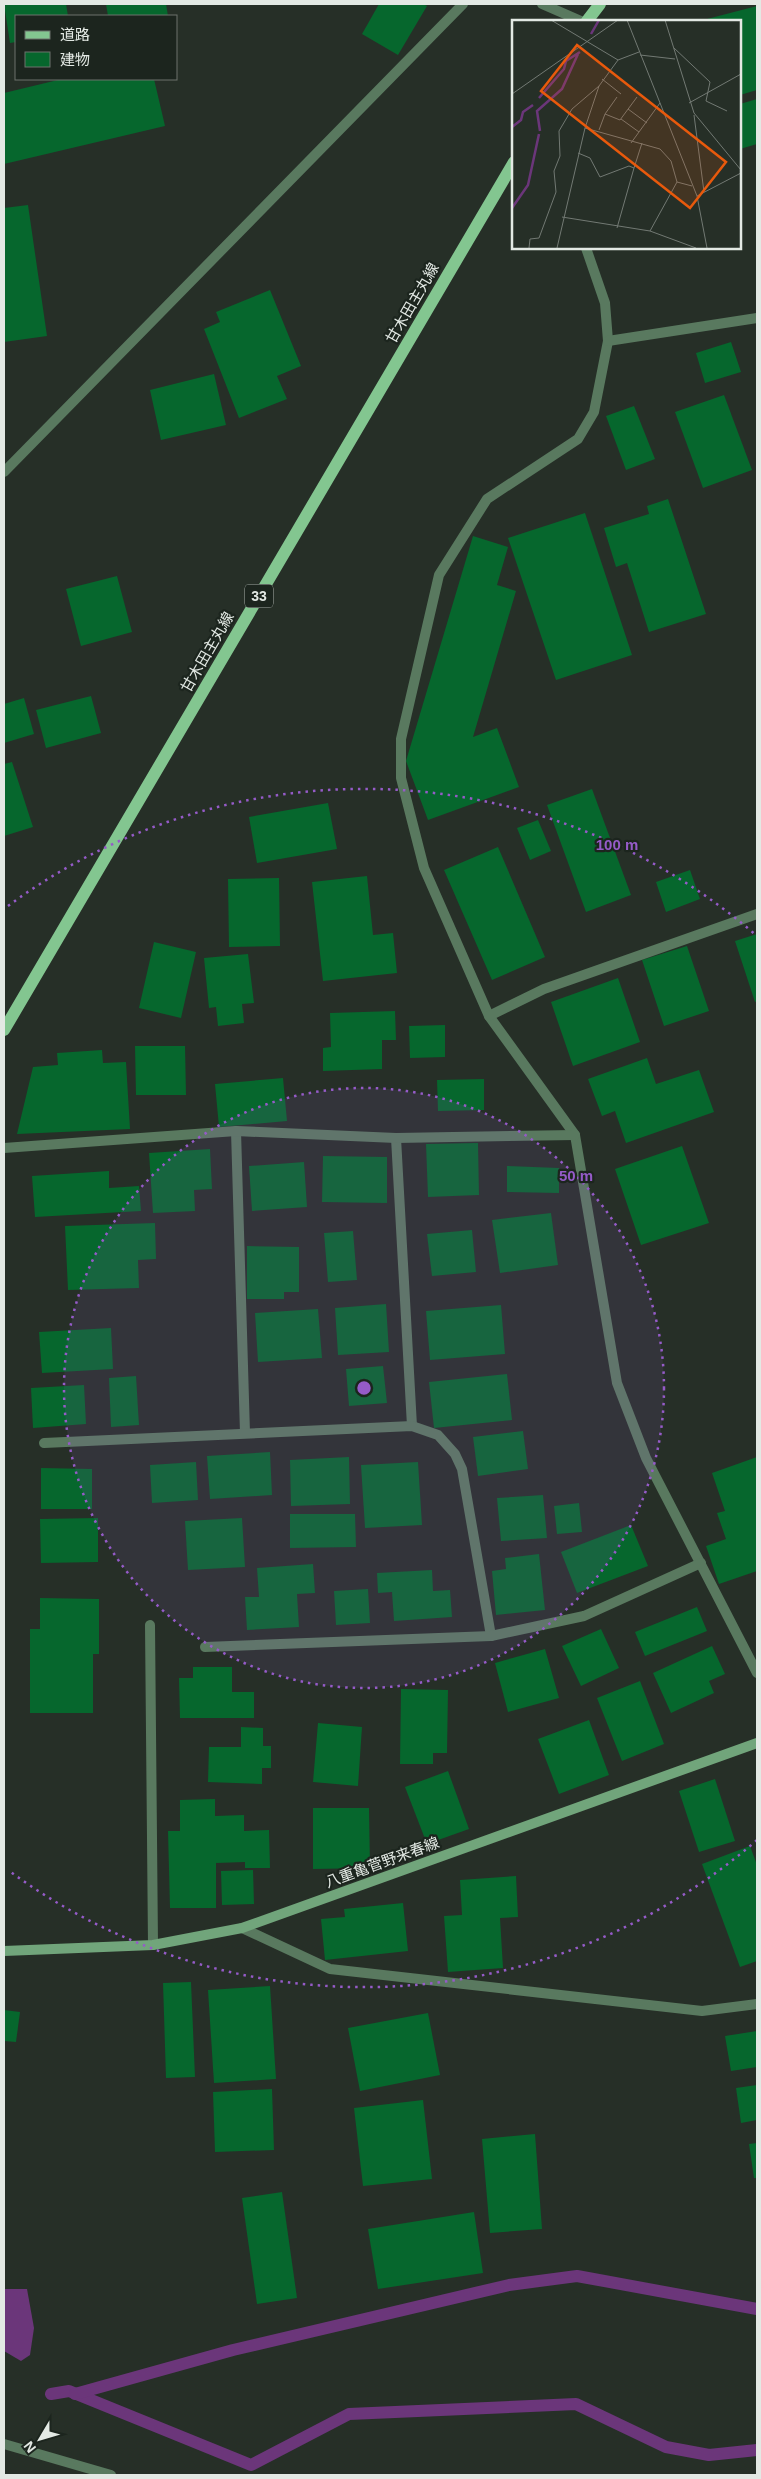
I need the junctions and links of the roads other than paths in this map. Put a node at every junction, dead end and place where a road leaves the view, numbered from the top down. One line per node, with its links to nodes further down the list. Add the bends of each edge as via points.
1 (463, 4): 10 (street)
2 (542, 4): 4 (street)
3 (600, 4): 5 (main road)
4 (578, 20)
5 (588, 20)
6 (512, 165): 13 (main road, 甘木田主丸線 / 33)
7 (586, 249): 9 (street, via 605,303)
8 (757, 318): 9 (street)
9 (608, 341): 12 (street, via 594,412 578,439 487,499 439,575 401,739 402,778 424,868)
10 (4, 472)
11 (757, 914): 12 (street, via 544,989)
12 (489, 1016): 15 (street)
13 (4, 1030)
14 (236, 1131): 16 (street); 17 (street); 19 (street)
15 (575, 1135): 16 (street); 21 (street, via 617,1383 646,1458)
16 (396, 1138): 18 (street)
17 (4, 1148)
18 (412, 1426): 19 (street); 23 (street, via 426,1429 442,1439 462,1469)
19 (245, 1433): 20 (street)
20 (44, 1443)
21 (701, 1563): 23 (street, via 584,1616); 25 (street)
22 (150, 1624): 28 (street)
23 (491, 1636): 24 (street)
24 (206, 1647)
25 (757, 1674)
26 (757, 1743): 27 (main road, 八重亀菅野来春線)
27 (242, 1928): 28 (main road, 八重亀菅野来春線); 30 (street, via 330,1969 702,2011)
28 (153, 1945): 29 (main road, 八重亀菅野来春線)
29 (4, 1951)
30 (757, 2004)
31 (4, 2444): 32 (street)
32 (110, 2475)

